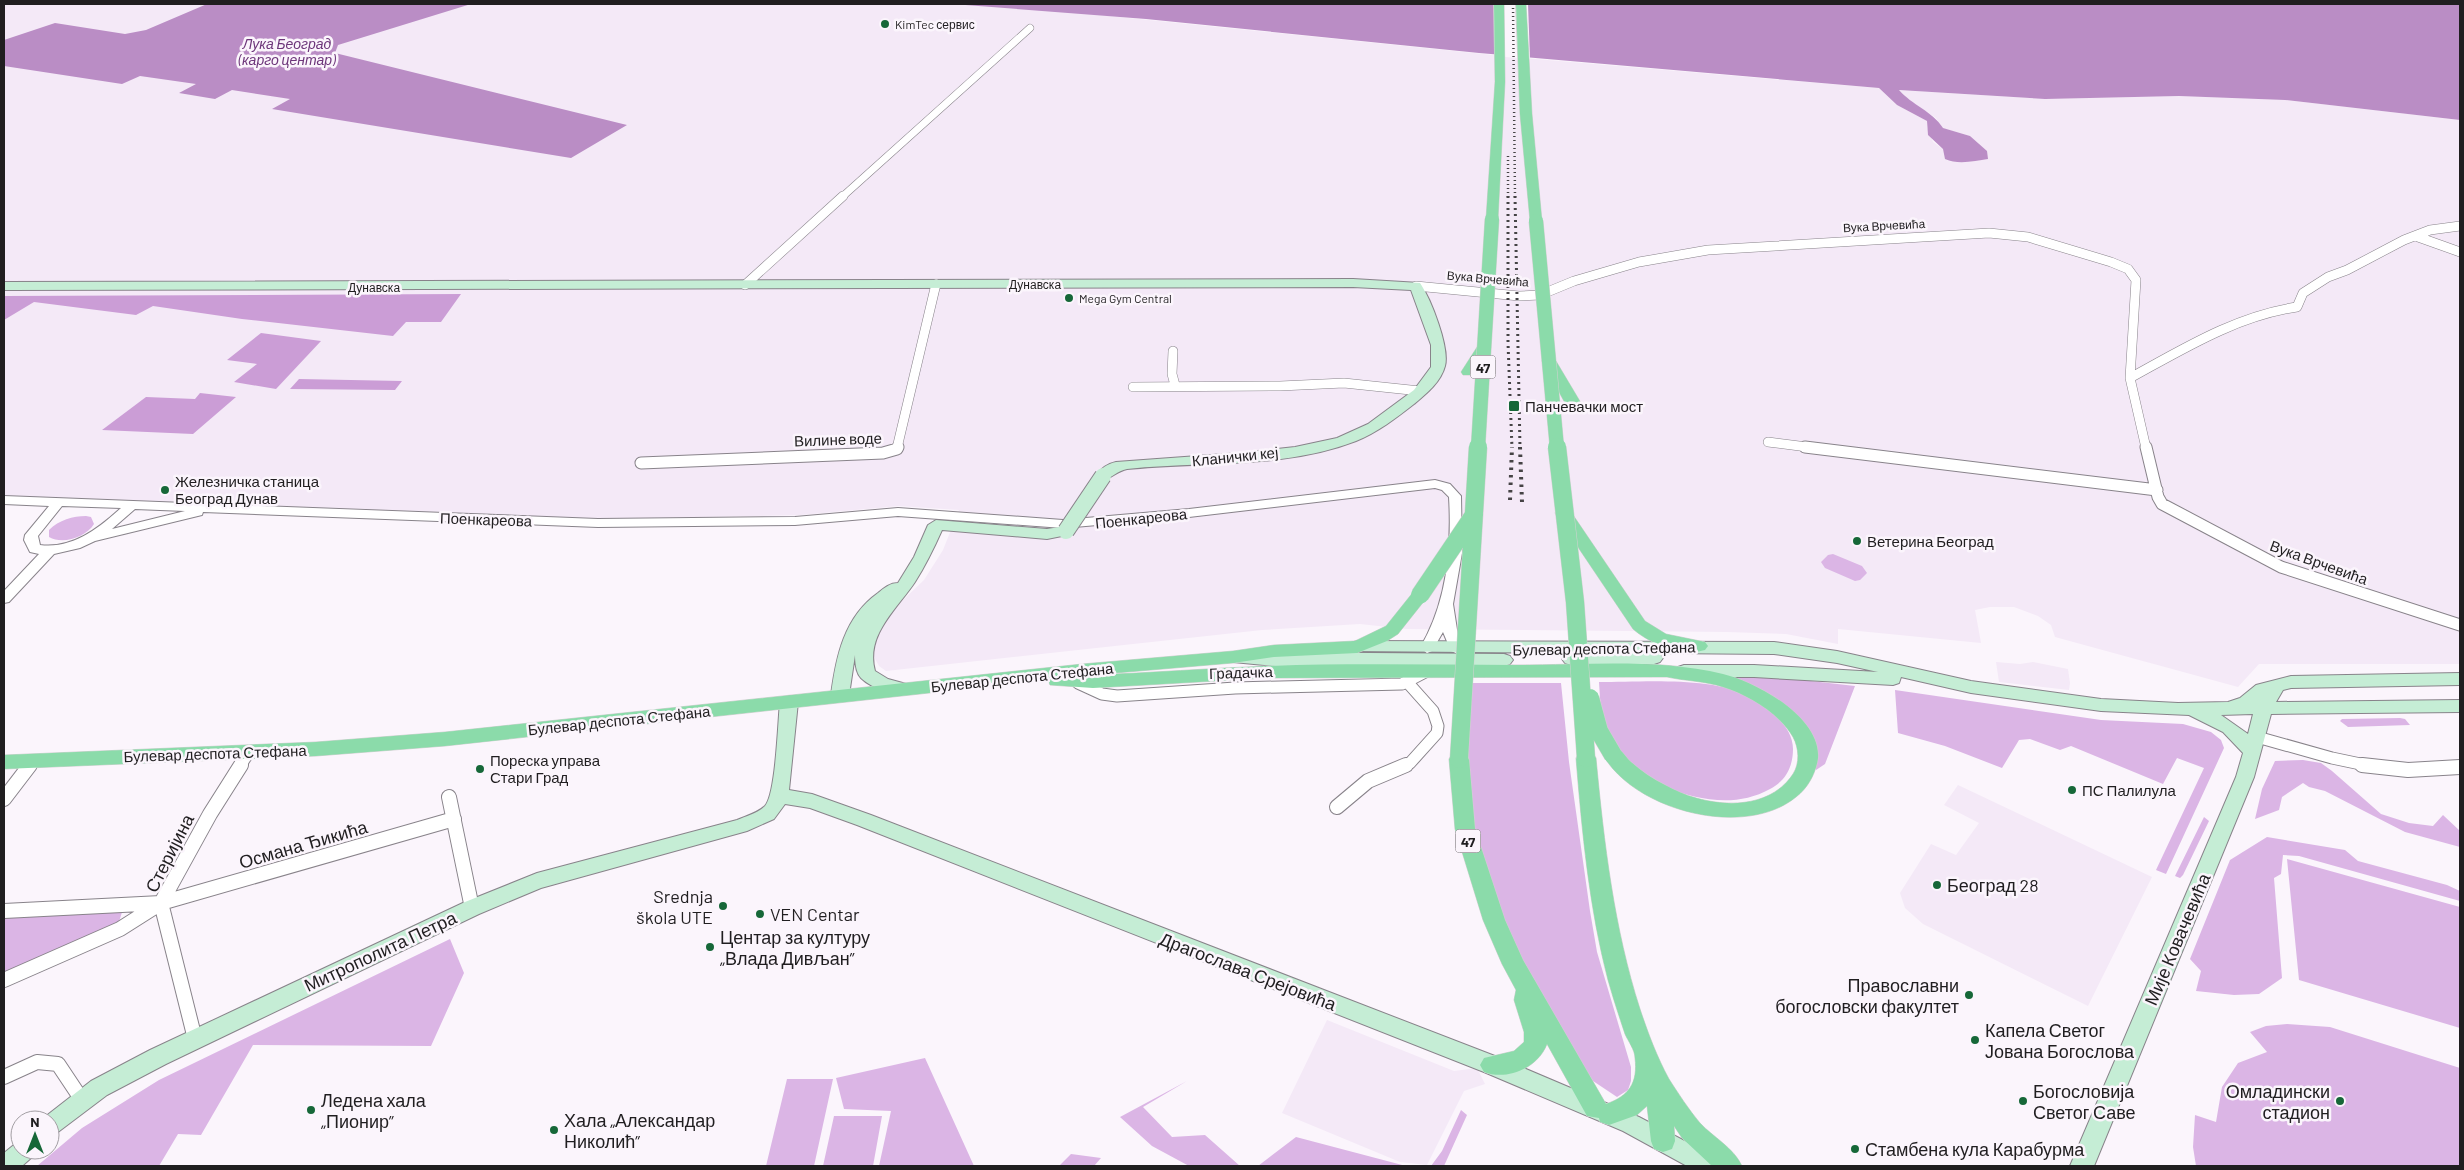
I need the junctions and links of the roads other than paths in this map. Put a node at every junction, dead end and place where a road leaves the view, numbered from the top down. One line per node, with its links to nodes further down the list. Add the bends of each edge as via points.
1 (1499, 4): 11 (main road, 47, bridge, via 1500,82)
2 (1520, 4): 13 (main road, bridge)
3 (1030, 28): 8 (street)
4 (2460, 226): 5 (street, via 2430,230)
5 (2418, 237): 6 (street); 15 (street, via 2396,244 2328,278 2303,293 2297,307 2276,309 2231,327)
6 (2460, 252)
7 (936, 284): 8 (main road, Дунавска); 10 (main road, Дунавска); 21 (street, Вилине воде, via 897,449 883,453)
8 (745, 285): 9 (main road, Дунавска)
9 (4, 286)
10 (1416, 286): 15 (street, Вука Врчевића, via 1534,295 1639,262 1723,248 1964,234 2019,235 2112,262 2134,275); 18 (main road, Кланички кеј, via 1440,356 1437,370)
11 (1484, 347): 14 (main road); 28 (main road, 47, bridge)
12 (1173, 351): 16 (street, via 1172,374)
13 (1549, 361): 19 (main road); 27 (main road, bridge)
14 (1468, 372)
15 (2130, 378): 22 (street, Вука Врчевића)
16 (1176, 385): 17 (street); 18 (street, via 1344,383)
17 (1133, 387)
18 (1420, 391): 31 (main road, Кланички кеј, bridge, via 1375,426 1330,444 1213,460 1124,465 1108,469)
19 (1573, 402)
20 (1768, 442): 22 (street)
21 (641, 463)
22 (2157, 490): 37 (street, Вука Врчевића, via 2160,500 2172,511 2282,567)
23 (4, 500): 24 (street, Поенкареова)
24 (59, 502): 25 (street, Поенкареова); 33 (street, via 31,540 35,549)
25 (132, 505): 26 (street, Поенкареова); 32 (street)
26 (211, 508): 29 (street, Поенкареова, via 598,523); 32 (street)
27 (1563, 512): 38 (main road, via 1639,625 1653,636); 43 (main road, bridge, via 1575,602)
28 (1474, 514): 39 (main road, bridge, via 1420,595 1392,630); 74 (main road, 47, bridge, via 1459,758 1464,822 1502,942)
29 (839, 518): 30 (street, Поенкареова); 36 (street, Поенкареова, via 898,512 1074,524 1428,484 1442,486 1453,493 1456,505 1455,541)
30 (936, 525): 31 (main road, Поенкареова, via 1047,534); 34 (main road, via 918,565)
31 (1066, 530)
32 (92, 539): 33 (street)
33 (49, 551): 35 (street)
34 (903, 585): 53 (main road, via 872,627 862,660 867,674 873,679); 54 (main road, via 868,610 854,630 845,659)
35 (4, 599)
36 (1446, 603): 40 (street); 41 (street)
37 (2460, 625)
38 (1699, 646): 41 (main road, Булевар деспота Стефана); 52 (main road, Булевар деспота Стефана, via 1802,650)
39 (1356, 647): 40 (main road, Булевар деспота Стефана); 42 (main road, Булевар деспота Стефана, via 1274,651)
40 (1427, 648): 41 (main road, Булевар деспота Стефана)
41 (1456, 648)
42 (1232, 658): 46 (main road, Булевар деспота Стефана); 47 (main road, Булевар деспота Стефана, via 1755,657 1810,662)
43 (1578, 660): 44 (main road, bridge, via 1599,730 1613,755 1628,772 1670,798 1720,810 1771,803 1786,795 1808,765 1805,741 1794,721 1753,692 1730,682); 77 (main road, bridge, via 1607,931 1625,1000)
44 (1667, 671): 45 (main road); 47 (main road, via 1754,671)
45 (1425, 672): 49 (main road, via 1227,674); 50 (street, Градачка)
46 (1034, 675): 49 (main road); 53 (main road, Булевар деспота Стефана)
47 (1894, 679): 52 (main road, Булевар деспота Стефана)
48 (2460, 679): 51 (main road, Булевар деспота Стефана, via 2310,681)
49 (1078, 682): 50 (street, Градачка, via 1102,694 1117,696)
50 (1408, 682): 68 (street, via 1433,711 1437,733 1410,763 1368,781)
51 (2277, 685): 57 (main road, Булевар деспота Стефана, via 2262,689 2246,702); 58 (main road)
52 (1972, 687): 59 (main road, Булевар деспота Стефана)
53 (904, 689): 54 (main road, Булевар деспота Стефана)
54 (840, 695): 55 (main road, Булевар деспота Стефана)
55 (788, 702): 61 (main road, Булевар деспота Стефана, via 445,739); 65 (main road)
56 (2460, 706): 58 (main road, Булевар деспота Стефана)
57 (2226, 708): 58 (main road, Булевар деспота Стефана); 59 (main road, Булевар деспота Стефана)
58 (2265, 708): 60 (main road, Мије Ковачевића)
59 (2178, 709): 60 (main road, via 2211,717)
60 (2255, 746): 64 (street, via 2378,768 2423,771); 85 (main road, Мије Ковачевића)
61 (249, 752): 62 (main road, Булевар деспота Стефана); 70 (street, Стеријина)
62 (33, 761): 63 (main road, Булевар деспота Стефана); 67 (street)
63 (4, 762)
64 (2460, 767)
65 (780, 796): 71 (main road, Митрополита Петра, via 771,811 740,826 544,879); 76 (main road, Драгослава Срејовића, via 812,801)
66 (450, 797): 69 (street)
67 (4, 799)
68 (1337, 807)
69 (454, 819): 70 (street, Османа Ђикића); 71 (street)
70 (161, 903): 72 (street, Османа Ђикића); 73 (street, Османа Ђикића, via 120,928); 75 (street, Стеријина)
71 (472, 908): 75 (main road, Митрополита Петра)
72 (4, 911)
73 (4, 980)
74 (1525, 984): 76 (main road, via 1528,1012 1536,1033 1534,1044 1529,1053 1516,1062); 80 (main road, 47)
75 (195, 1039): 79 (main road, Митрополита Петра)
76 (1492, 1065): 80 (main road, Драгослава Срејовића)
77 (1650, 1065): 80 (main road, via 1639,1099 1621,1112); 82 (main road); 84 (main road, via 1667,1099 1691,1131)
78 (4, 1077): 79 (street, via 36,1062 53,1062 58,1064)
79 (82, 1100): 81 (main road, Митрополита Петра)
80 (1603, 1111): 82 (main road, Драгослава Срејовића)
81 (60, 1117)
82 (1663, 1141): 83 (main road, Драгослава Срејовића)
83 (1709, 1166)
84 (1728, 1166)
85 (2082, 1166)

